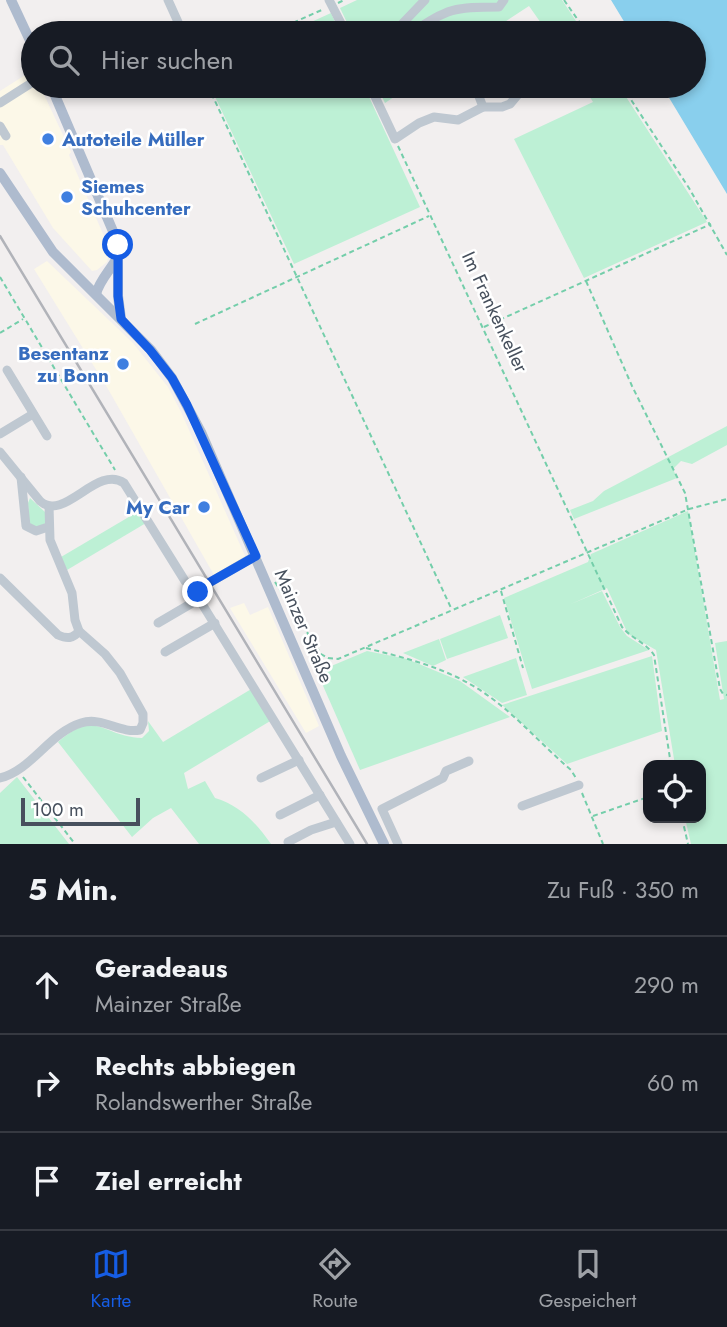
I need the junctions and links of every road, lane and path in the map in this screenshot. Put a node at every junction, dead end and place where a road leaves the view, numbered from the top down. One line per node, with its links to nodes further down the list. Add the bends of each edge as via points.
1 (11, 0): 7 (main road)
2 (168, 0): 8 (street)
3 (425, 0): 11 (street)
4 (504, 0): 12 (street, via 499,7 455,8)
5 (564, 0): 13 (path)
6 (331, 3): 9 (path); 10 (street)
7 (21, 21)
8 (178, 21)
9 (294, 21)
10 (339, 21)
11 (405, 21)
12 (429, 21)
13 (579, 21)
14 (21, 90): 21 (street)
15 (56, 98): 30 (main road, via 113,228)
16 (214, 98): 32 (path)
17 (376, 98): 25 (street)
18 (480, 98): 22 (street)
19 (515, 98): 22 (street, via 502,107)
20 (630, 98): 28 (path)
21 (0, 103)
22 (483, 107): 25 (street, via 458,120 434,117)
23 (0, 126): 24 (street)
24 (6, 136)
25 (395, 139): 27 (path, Im Frankenkeller)
26 (0, 173): 35 (main road, Mainzer Straße, via 52,252)
27 (430, 215): 32 (path); 39 (path, Im Frankenkeller)
28 (711, 224): 29 (path); 34 (path)
29 (727, 255)
30 (118, 256): 33 (main road); 35 (main road)
31 (0, 277): 36 (path)
32 (296, 277): 38 (path); 58 (path)
33 (117, 281): 35 (main road); 37 (main road)
34 (586, 281): 39 (path); 50 (path)
35 (96, 294): 37 (main road, Mainzer Straße)
36 (24, 318): 40 (path); 47 (path, via 114,466)
37 (121, 319): 53 (main road, Mainzer Straße, via 172,378)
38 (195, 324)
39 (483, 327): 52 (path, Im Frankenkeller)
40 (0, 333)
41 (7, 370): 42 (street)
42 (33, 414): 43 (street); 44 (street)
43 (0, 434)
44 (47, 436)
45 (0, 452): 46 (street)
46 (21, 477): 49 (street); 51 (street, via 26,526 36,531)
47 (116, 478): 49 (street); 57 (street)
48 (727, 499): 50 (path)
49 (49, 506): 51 (street)
50 (689, 509): 52 (path); 65 (path, via 720,689)
51 (48, 527): 61 (street, via 72,593)
52 (588, 553): 56 (path); 67 (path, Im Frankenkeller, via 622,626 654,655)
53 (256, 556): 54 (main road, Mainzer Straße); 57 (street, via 205,585)
54 (263, 573): 62 (path, via 278,583 325,656 338,659); 83 (main road, Mainzer Straße)
55 (0, 579): 61 (street, via 58,635 67,639)
56 (500, 590): 58 (path); 64 (path)
57 (199, 596): 59 (street); 60 (street)
58 (452, 611): 62 (path)
59 (158, 623)
60 (215, 623): 63 (street); 66 (street)
61 (79, 631): 69 (street, via 120,673 142,714 140,730 95,720 82,722 68,728)
62 (364, 648): 72 (path, via 410,658 474,686 570,770)
63 (165, 652)
64 (523, 668)
65 (727, 695)
66 (299, 760): 71 (street); 73 (street)
67 (670, 760)
68 (469, 761): 84 (street, via 382,809)
69 (18, 770): 70 (street); 81 (path)
70 (0, 778)
71 (261, 778)
72 (579, 785): 75 (street); 77 (path)
73 (320, 795): 76 (street); 78 (street)
74 (643, 799): 77 (path)
75 (522, 806)
76 (280, 815)
77 (592, 816): 85 (path)
78 (336, 822): 80 (street); 82 (street)
79 (683, 823): 86 (path)
80 (288, 842)
81 (75, 844)
82 (350, 844)
83 (384, 844)
84 (398, 844)
85 (603, 844)
86 (688, 844)

